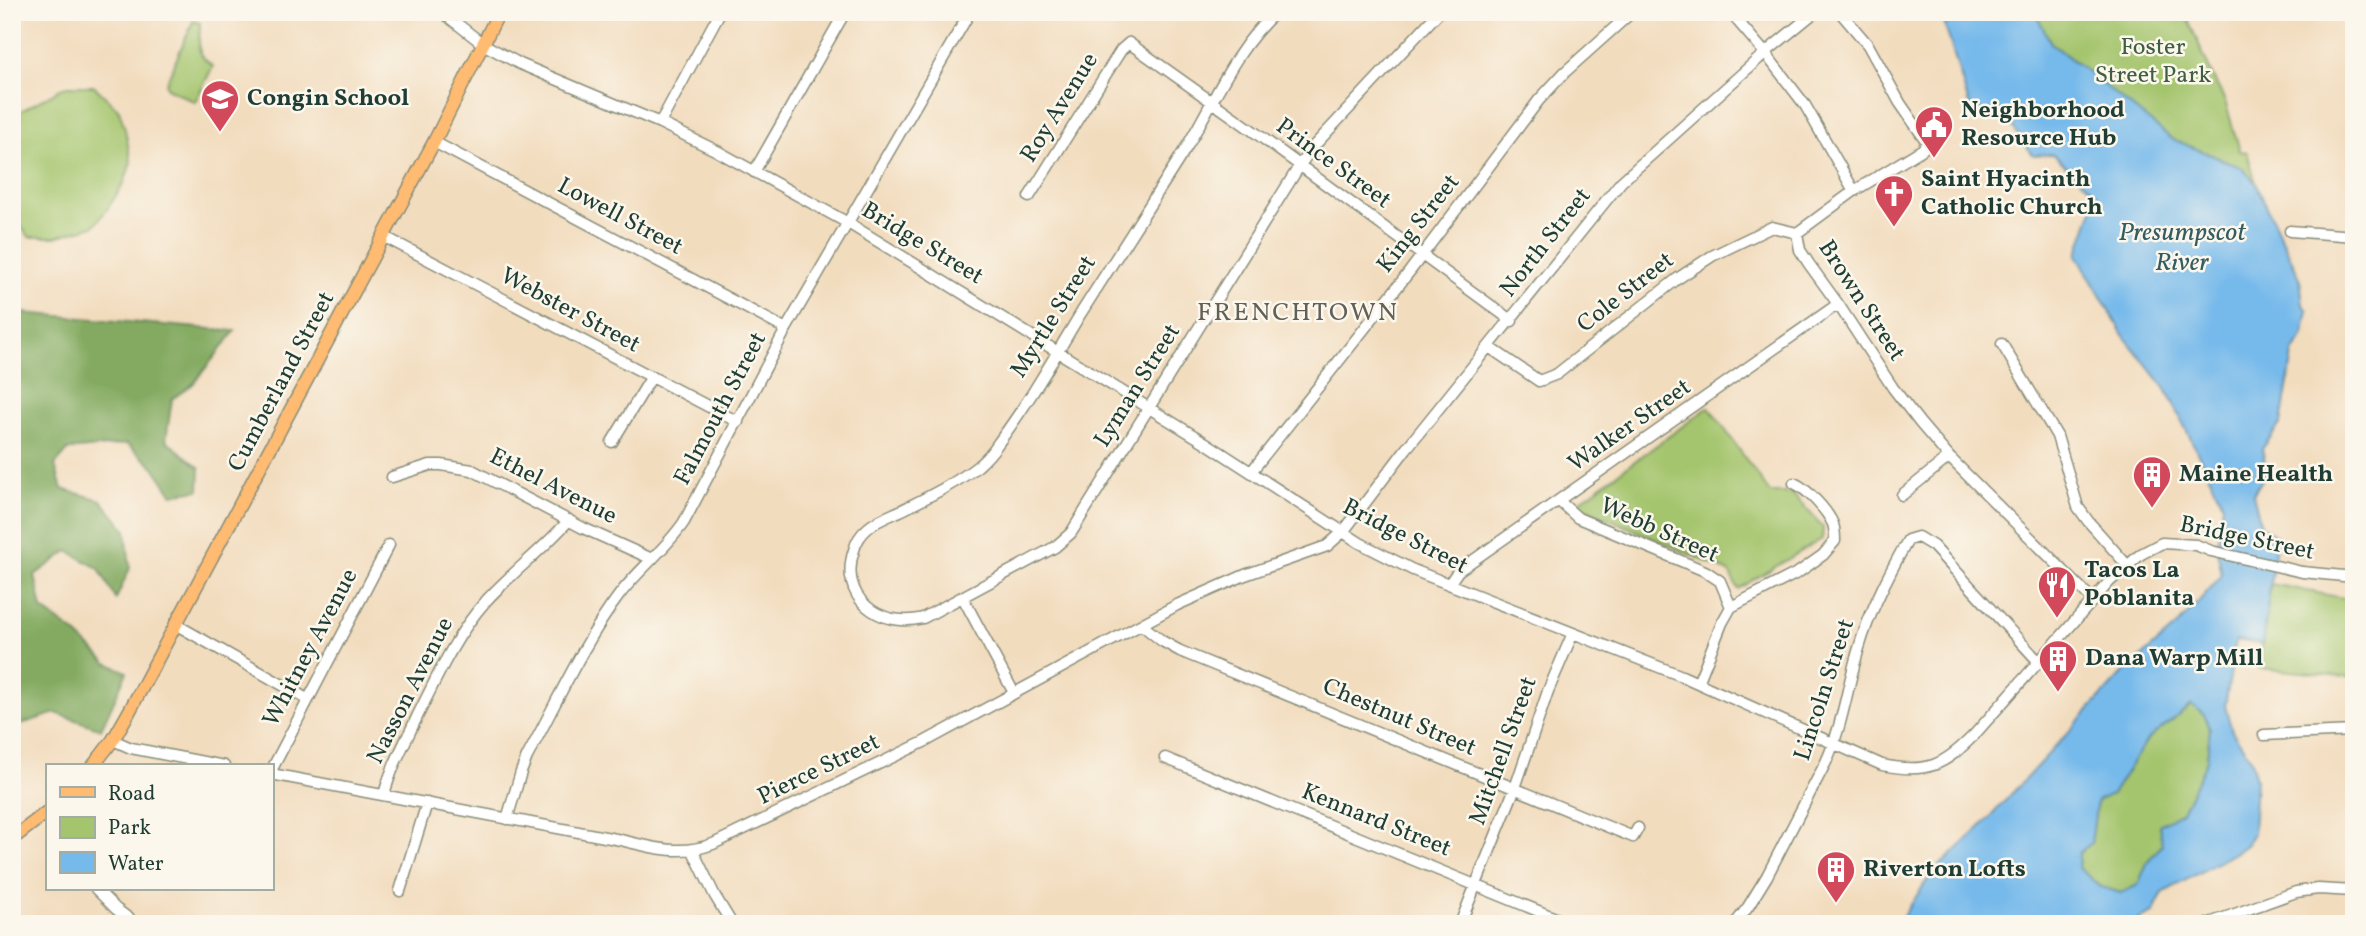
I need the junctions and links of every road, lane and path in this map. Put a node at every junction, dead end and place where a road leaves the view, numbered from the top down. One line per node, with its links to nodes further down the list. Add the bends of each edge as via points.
1 (442, 12): 13 (street, Bridge Street)
2 (499, 12): 13 (main road, Cumberland Street)
3 (720, 12): 16 (street)
4 (845, 12): 19 (street)
5 (970, 12): 22 (street, Falmouth Street)
6 (1276, 12): 15 (street, Myrtle Street, via 1254,35)
7 (1439, 12): 18 (street, Lyman Street)
8 (1632, 12): 27 (street, King Street, via 1551,85)
9 (1730, 12): 14 (street)
10 (1815, 12): 14 (street, North Street)
11 (1840, 12): 20 (street, Brown Street, via 1868,46 1927,142 1923,149)
12 (1129, 43): 15 (street, Prince Street); 21 (street, Roy Avenue)
13 (483, 44): 16 (street, Bridge Street); 17 (main road, Cumberland Street)
14 (1765, 53): 20 (street, via 1805,105); 29 (street, North Street, via 1621,182)
15 (1211, 100): 18 (street, Prince Street); 33 (street, Myrtle Street)
16 (660, 123): 19 (street, Bridge Street)
17 (434, 142): 25 (main road, Cumberland Street); 30 (street, Lowell Street)
18 (1300, 165): 27 (street, Prince Street); 35 (street, Lyman Street)
19 (754, 172): 22 (street, Bridge Street)
20 (1854, 191): 24 (street, Brown Street)
21 (1029, 197)
22 (848, 223): 30 (street, Falmouth Street); 33 (street, Bridge Street)
23 (2290, 231): 26 (street)
24 (1797, 233): 28 (street, Brown Street, via 1800,250); 32 (street, Cole Street, via 1772,227 1703,261 1547,379 1539,381)
25 (383, 236): 34 (street, Webster Street); 55 (main road, Cumberland Street)
26 (2354, 236)
27 (1422, 255): 29 (street, Prince Street); 39 (street, King Street)
28 (1838, 304): 38 (street, Brown Street, via 1893,388); 43 (street, Walker Street)
29 (1511, 321): 32 (street, North Street)
30 (786, 329): 36 (street, Falmouth Street)
31 (2002, 344): 48 (street, via 2057,436 2078,507)
32 (1489, 347): 45 (street, North Street)
33 (1058, 351): 35 (street, Bridge Street); 53 (street, Myrtle Street, via 984,460 960,478 875,523 860,537 850,570)
34 (651, 378): 36 (street, Webster Street); 37 (street)
35 (1147, 408): 39 (street, Bridge Street); 51 (street, Lyman Street, via 1071,533 1055,547)
36 (738, 422): 47 (street, Falmouth Street, via 684,522)
37 (612, 442)
38 (1949, 457): 42 (street); 52 (street, Brown Street)
39 (1251, 472): 45 (street, Bridge Street)
40 (392, 477): 44 (street, Ethel Avenue, via 430,465 463,467)
41 (1794, 483): 54 (street, via 1829,517 1835,541 1799,572)
42 (1902, 495)
43 (1559, 501): 50 (street, Walker Street, via 1458,571); 54 (street, Webb Street, via 1578,518 1712,576 1720,581)
44 (569, 520): 47 (street, Ethel Avenue); 72 (street, Nasson Avenue, via 485,602 458,639 390,774)
45 (1343, 532): 50 (street, Bridge Street); 56 (street, Pierce Street, via 1317,551 1217,587)
46 (389, 545): 61 (street, Whitney Avenue)
47 (652, 559): 75 (street, Falmouth Street, via 620,594 586,648 521,772)
48 (2127, 565): 49 (street, Bridge Street, via 2162,543 2196,545 2275,567); 52 (street, Bridge Street)
49 (2354, 577)
50 (1449, 584): 57 (street, Bridge Street)
51 (963, 598): 53 (street, Lyman Street, via 923,618 900,621 878,615); 60 (street)
52 (2094, 601): 58 (street, Bridge Street)
53 (863, 603)
54 (1731, 607): 59 (street)
55 (175, 624): 61 (street); 64 (main road, Cumberland Street)
56 (1142, 625): 60 (street, Pierce Street); 71 (street, Chestnut Street, via 1180,651)
57 (1573, 633): 59 (street, Bridge Street); 71 (street, Mitchell Street)
58 (2039, 662): 65 (street, Bridge Street, via 1962,748 1937,765 1915,770 1882,765); 65 (street, Lincoln Street, via 1933,546 1918,537 1908,540 1861,642)
59 (1698, 683): 65 (street, Bridge Street)
60 (1014, 693): 78 (street, Pierce Street, via 888,761)
61 (307, 699): 69 (street, Whitney Avenue)
62 (2354, 731): 63 (street)
63 (2264, 735)
64 (113, 740): 67 (main road, Cumberland Street); 68 (street, via 142,751)
65 (1834, 744): 87 (street, Lincoln Street, via 1767,876)
66 (1165, 758): 79 (street, Kennard Street)
67 (95, 764)
68 (213, 764)
69 (273, 769)
70 (273, 773): 72 (street, Pierce Street)
71 (1515, 788): 76 (street, Chestnut Street, via 1633,838); 79 (street, Mitchell Street)
72 (384, 795): 73 (street, Pierce Street)
73 (426, 803): 75 (street, Pierce Street); 81 (street)
74 (45, 818): 77 (main road)
75 (507, 819): 78 (street, Pierce Street)
76 (1638, 828)
77 (12, 839)
78 (693, 851): 84 (street)
79 (1476, 885): 85 (street, Mitchell Street); 86 (street, Kennard Street)
80 (97, 890): 83 (street)
81 (400, 891)
82 (2354, 891): 88 (street, via 2296,892)
83 (136, 924)
84 (732, 924)
85 (1460, 924)
86 (1570, 924)
87 (1735, 924)
88 (2207, 924)

